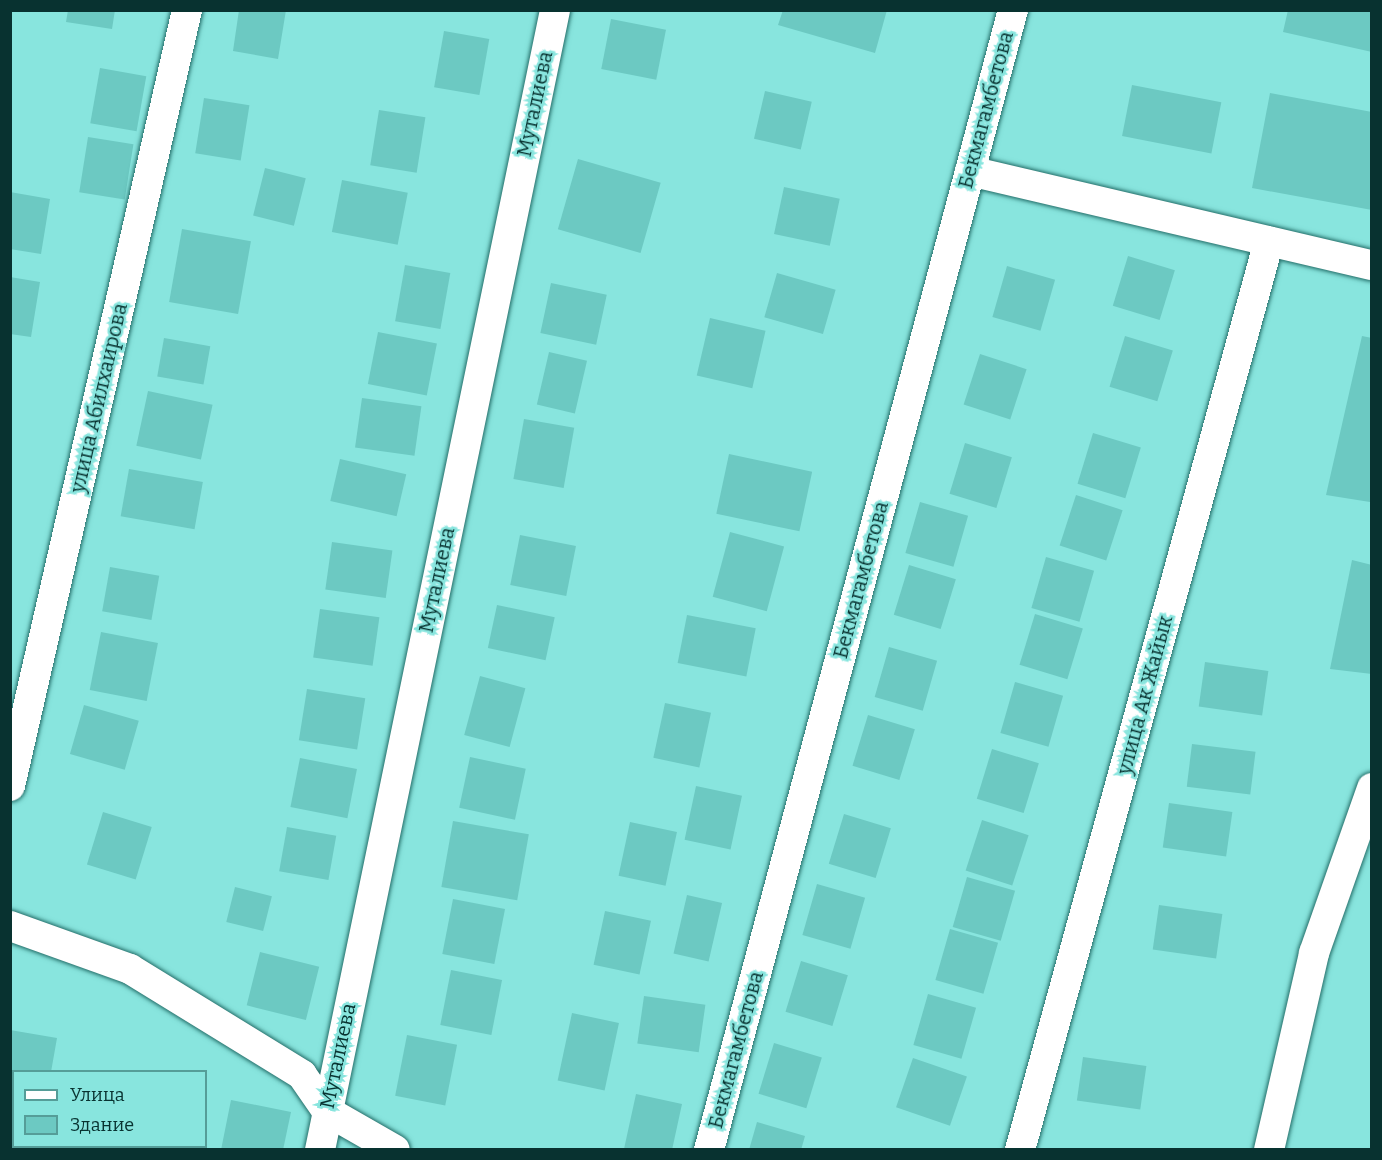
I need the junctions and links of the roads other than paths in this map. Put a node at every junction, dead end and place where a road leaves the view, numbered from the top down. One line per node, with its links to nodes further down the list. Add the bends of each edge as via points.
1 (187, 10): 7 (street, улица Абилхаирова)
2 (555, 10): 10 (street, Муталиева)
3 (1013, 10): 4 (street, Бекмагамбетова)
4 (969, 171): 5 (street); 13 (street, Бекмагамбетова)
5 (1269, 241): 6 (street); 14 (street, улица Ак Жайык)
6 (1371, 265)
7 (10, 786)
8 (1371, 788): 15 (street, via 1314,953)
9 (10, 926): 10 (street, via 130,969 302,1075)
10 (327, 1111): 11 (street, Муталиева); 12 (street)
11 (320, 1149)
12 (395, 1149)
13 (709, 1149)
14 (1020, 1149)
15 (1269, 1149)

